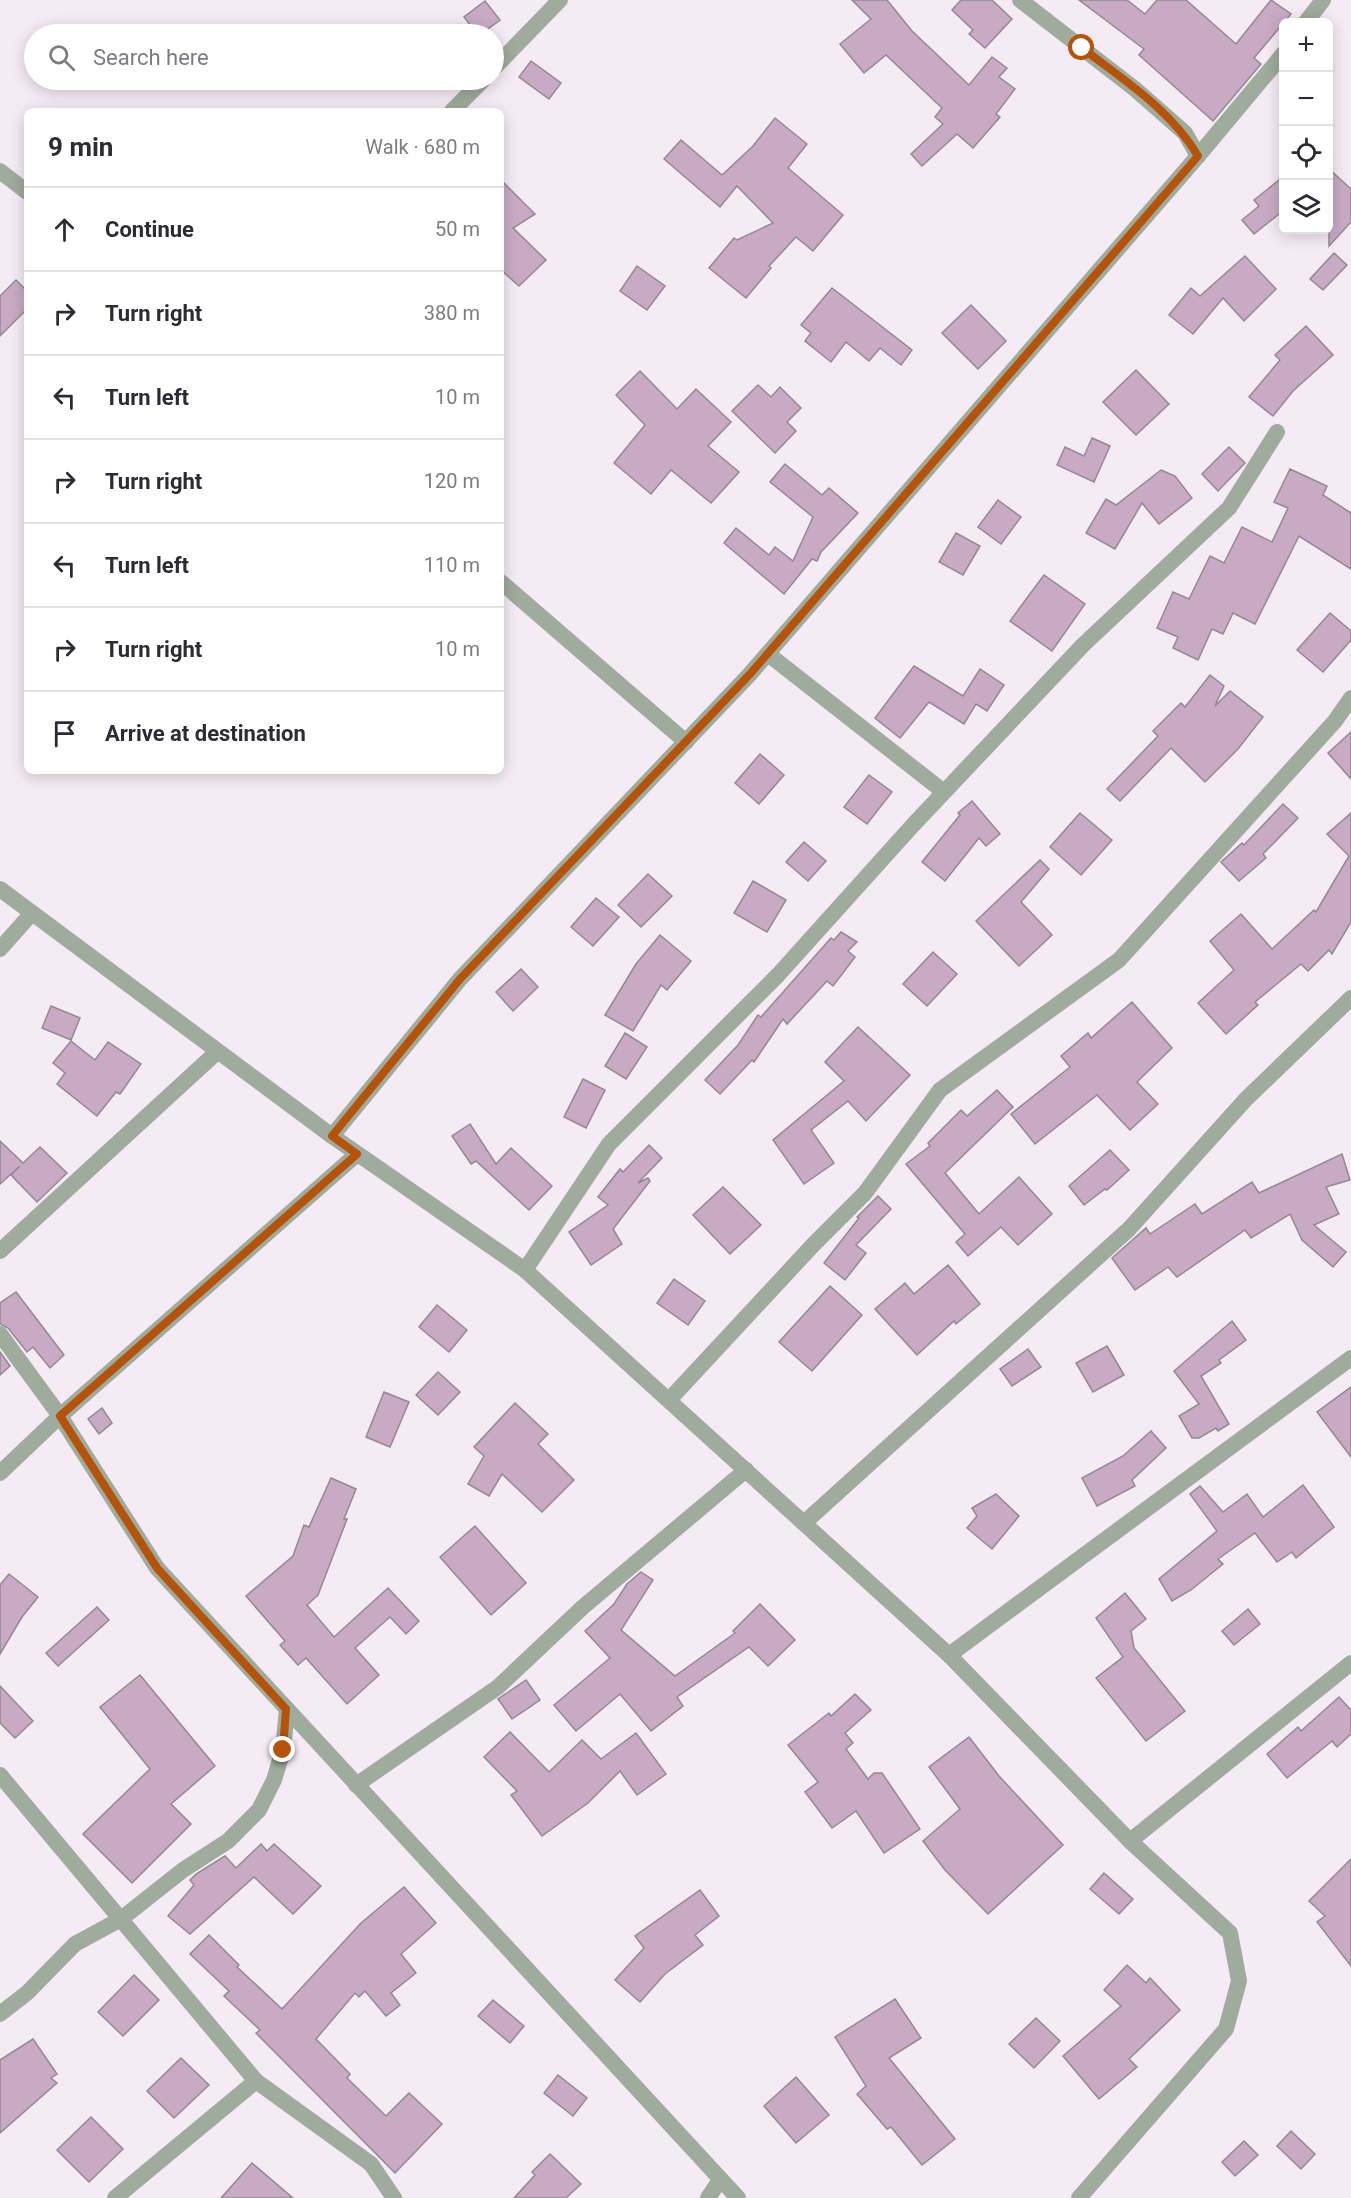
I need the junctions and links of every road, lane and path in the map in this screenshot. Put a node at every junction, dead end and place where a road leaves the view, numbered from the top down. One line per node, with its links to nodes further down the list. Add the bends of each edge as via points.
1 (560, 0): 5 (street)
2 (1020, 0): 9 (street, via 1144,96 1185,133)
3 (1321, 1): 4 (street)
4 (1309, 18)
5 (504, 58)
6 (1279, 59): 9 (street)
7 (473, 90): 8 (street)
8 (455, 108)
9 (1198, 156): 14 (street)
10 (0, 171): 11 (street)
11 (24, 190)
12 (1277, 432): 17 (street, via 1228,508 1083,645)
13 (504, 585): 16 (street)
14 (768, 654): 16 (street); 17 (street)
15 (1351, 698): 29 (street, via 1335,721 1119,960 940,1089 865,1193)
16 (686, 742): 23 (street, via 460,979)
17 (944, 792): 26 (street, via 778,975 609,1144)
18 (0, 889): 19 (street)
19 (32, 913): 20 (street); 22 (street)
20 (0, 949)
21 (1351, 998): 33 (street, via 1246,1099 1129,1229)
22 (217, 1052): 23 (street); 25 (street)
23 (332, 1136): 24 (street)
24 (357, 1154): 26 (street); 30 (street)
25 (0, 1251)
26 (525, 1270): 29 (street)
27 (0, 1334): 30 (street)
28 (1351, 1358): 34 (street)
29 (669, 1400): 31 (street)
30 (60, 1416): 32 (street); 36 (street, via 157,1568)
31 (746, 1470): 33 (street); 38 (street, via 583,1607 498,1687)
32 (0, 1473)
33 (804, 1523): 34 (street)
34 (949, 1655): 39 (street)
35 (1351, 1663): 39 (street)
36 (286, 1709): 38 (street); 40 (street, via 283,1750 260,1810 228,1841 183,1870)
37 (0, 1775): 40 (street)
38 (356, 1785): 43 (street)
39 (1130, 1841): 48 (street, via 1230,1933 1239,1982 1226,2029)
40 (121, 1919): 41 (street, via 75,1944 27,1993); 42 (street)
41 (0, 2014)
42 (256, 2081): 44 (street); 45 (street, via 371,2164)
43 (720, 2180): 46 (street); 47 (street)
44 (115, 2198)
45 (394, 2198)
46 (708, 2198)
47 (738, 2198)
48 (1079, 2198)

